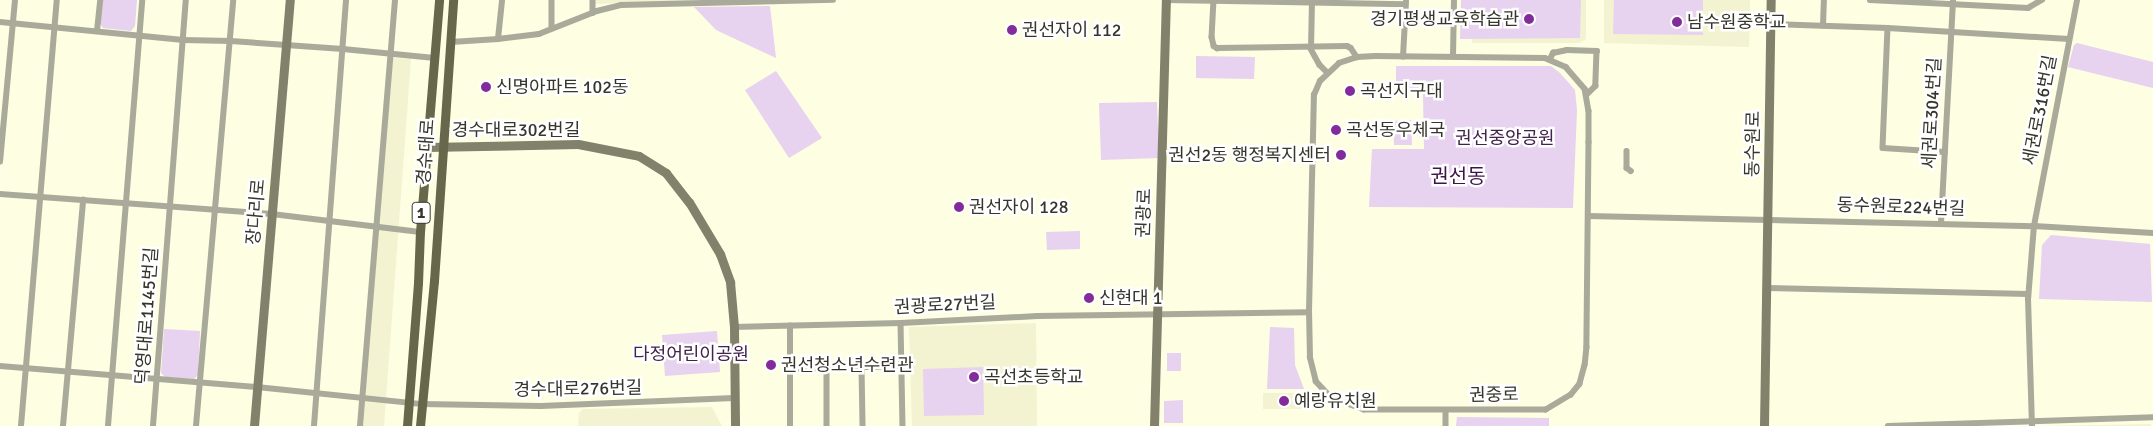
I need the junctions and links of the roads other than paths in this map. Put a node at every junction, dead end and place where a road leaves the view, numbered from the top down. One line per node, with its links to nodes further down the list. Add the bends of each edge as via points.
1 (15, 0): 29 (street)
2 (57, 0): 32 (street)
3 (100, 0): 35 (street)
4 (142, 0): 37 (street)
5 (186, 0): 40 (street, 덕영대로1145번길)
6 (233, 0): 41 (street)
7 (290, 0): 43 (street, 장다리로)
8 (346, 0): 45 (street)
9 (395, 0): 46 (street)
10 (439, 0): 50 (main road, 경수대로 / 1)
11 (453, 0): 42 (main road, 경수대로 / 1)
12 (502, 0): 38 (street)
13 (552, 0): 33 (street)
14 (593, 0): 27 (street)
15 (833, 0): 27 (street, via 621,5)
16 (1166, 0): 23 (street); 78 (street, 권광로)
17 (1454, 0): 49 (street)
18 (1772, 0): 30 (street, 동수원로)
19 (1824, 0): 31 (street)
20 (1870, 0): 26 (street)
21 (2042, 0): 26 (street, via 2028,8)
22 (2077, 0): 39 (street, 세권로316번길)
23 (1214, 1): 24 (street); 44 (street, via 1212,37 1216,48)
24 (1312, 1): 25 (street); 44 (street)
25 (1406, 2): 47 (street)
26 (1953, 2): 36 (street, 세권로304번길)
27 (593, 13): 33 (street)
28 (0, 22): 29 (street)
29 (13, 23): 32 (street); 58 (street)
30 (1771, 24): 31 (street); 68 (street, 동수원로)
31 (1823, 26): 34 (street)
32 (55, 27): 35 (street); 61 (street)
33 (552, 28): 38 (street, via 539,34)
34 (1888, 28): 36 (street); 57 (street, via 1883,148)
35 (97, 31): 37 (street)
36 (1952, 32): 39 (street); 57 (street, 세권로304번길)
37 (140, 36): 40 (street); 63 (street)
38 (498, 39): 42 (street)
39 (2069, 39): 71 (street, 세권로316번길)
40 (183, 40): 41 (street); 64 (street, 덕영대로1145번길)
41 (231, 41): 43 (street); 65 (street)
42 (451, 42): 54 (main road, 경수대로 / 1)
43 (287, 45): 45 (street); 66 (street, 장다리로)
44 (1311, 48): 48 (street, via 1347,46); 52 (street)
45 (343, 49): 46 (street); 69 (street)
46 (391, 53): 50 (street); 72 (street)
47 (1403, 56): 48 (street); 49 (street)
48 (1357, 57): 52 (street, via 1339,63)
49 (1453, 57): 51 (street)
50 (435, 58): 55 (main road, 경수대로 / 1)
51 (1550, 59): 53 (street, via 1573,73); 53 (street, via 1553,53 1566,50 1597,51 1596,86)
52 (1327, 72): 77 (street, 권중로, via 1314,95 1312,113)
53 (1587, 95): 67 (street, 권중로)
54 (442, 147): 55 (street, 경수대로302번길); 81 (street, 경수대로302번길, via 578,144 639,156 666,174 689,202 720,254 730,282); 97 (main road, 경수대로 / 1)
55 (427, 148): 73 (main road, 경수대로 / 1)
56 (1627, 151): 59 (street, via 1627,168)
57 (1945, 152): 70 (street, 세권로304번길)
58 (0, 162)
59 (1631, 171)
60 (0, 194): 61 (street)
61 (40, 197): 62 (street); 85 (street)
62 (83, 200): 63 (street); 88 (street)
63 (125, 204): 64 (street); 89 (street)
64 (170, 207): 65 (street); 90 (street, 덕영대로1145번길)
65 (215, 210): 66 (street); 91 (street)
66 (272, 214): 69 (street); 92 (street, 장다리로)
67 (1588, 216): 68 (street, 동수원로224번길); 98 (street, 권중로, via 1587,347 1580,384 1571,395 1546,410)
68 (1768, 219): 70 (street, 동수원로224번길); 75 (street, 동수원로)
69 (329, 221): 72 (street); 93 (street)
70 (1941, 223): 71 (street, 동수원로224번길)
71 (2034, 226): 74 (street, 동수원로224번길); 76 (street, 세권로316번길)
72 (377, 228): 73 (street); 94 (street)
73 (420, 232): 96 (main road, 경수대로 / 1)
74 (2153, 233)
75 (1767, 288): 76 (street); 118 (street, 동수원로)
76 (2028, 294): 100 (street, 세권로316번길)
77 (1309, 312): 78 (street, 권광로27번길); 98 (street, 권중로, via 1312,371 1316,382 1331,398 1364,410)
78 (1158, 313): 79 (street, 권광로27번길); 116 (street, 권광로)
79 (901, 323): 80 (street, 권광로27번길); 83 (street)
80 (790, 326): 81 (street, 권광로27번길); 87 (street)
81 (734, 328): 95 (street, 경수대로302번길)
82 (0, 366): 85 (street, 경수대로276번길)
83 (902, 366): 84 (street); 115 (street)
84 (862, 367): 86 (street); 114 (street)
85 (25, 368): 88 (street, 경수대로276번길); 101 (street)
86 (827, 368): 87 (street); 113 (street)
87 (789, 369): 112 (street)
88 (68, 371): 89 (street, 경수대로276번길); 102 (street)
89 (112, 374): 90 (street, 경수대로276번길); 103 (street)
90 (157, 378): 91 (street, 경수대로276번길); 104 (street, 덕영대로1145번길)
91 (200, 382): 92 (street, 경수대로276번길); 105 (street)
92 (257, 386): 93 (street, 경수대로276번길); 106 (street, 장다리로)
93 (318, 393): 94 (street, 경수대로276번길); 107 (street)
94 (362, 398): 96 (street, 경수대로276번길); 108 (street)
95 (734, 398): 97 (street, 경수대로276번길, via 541,406); 111 (street, 경수대로302번길)
96 (409, 404): 97 (street, 경수대로276번길); 109 (main road, 경수대로 / 1)
97 (422, 404): 110 (main road, 경수대로 / 1)
98 (1446, 410): 117 (street)
99 (2153, 417): 100 (street)
100 (2032, 424): 119 (street)
101 (21, 426)
102 (63, 426)
103 (108, 426)
104 (152, 426)
105 (196, 426)
106 (254, 426)
107 (314, 426)
108 (360, 426)
109 (407, 426)
110 (420, 426)
111 (735, 426)
112 (790, 426)
113 (827, 426)
114 (863, 426)
115 (903, 426)
116 (1154, 426)
117 (1446, 426)
118 (1764, 426)
119 (1888, 426)

